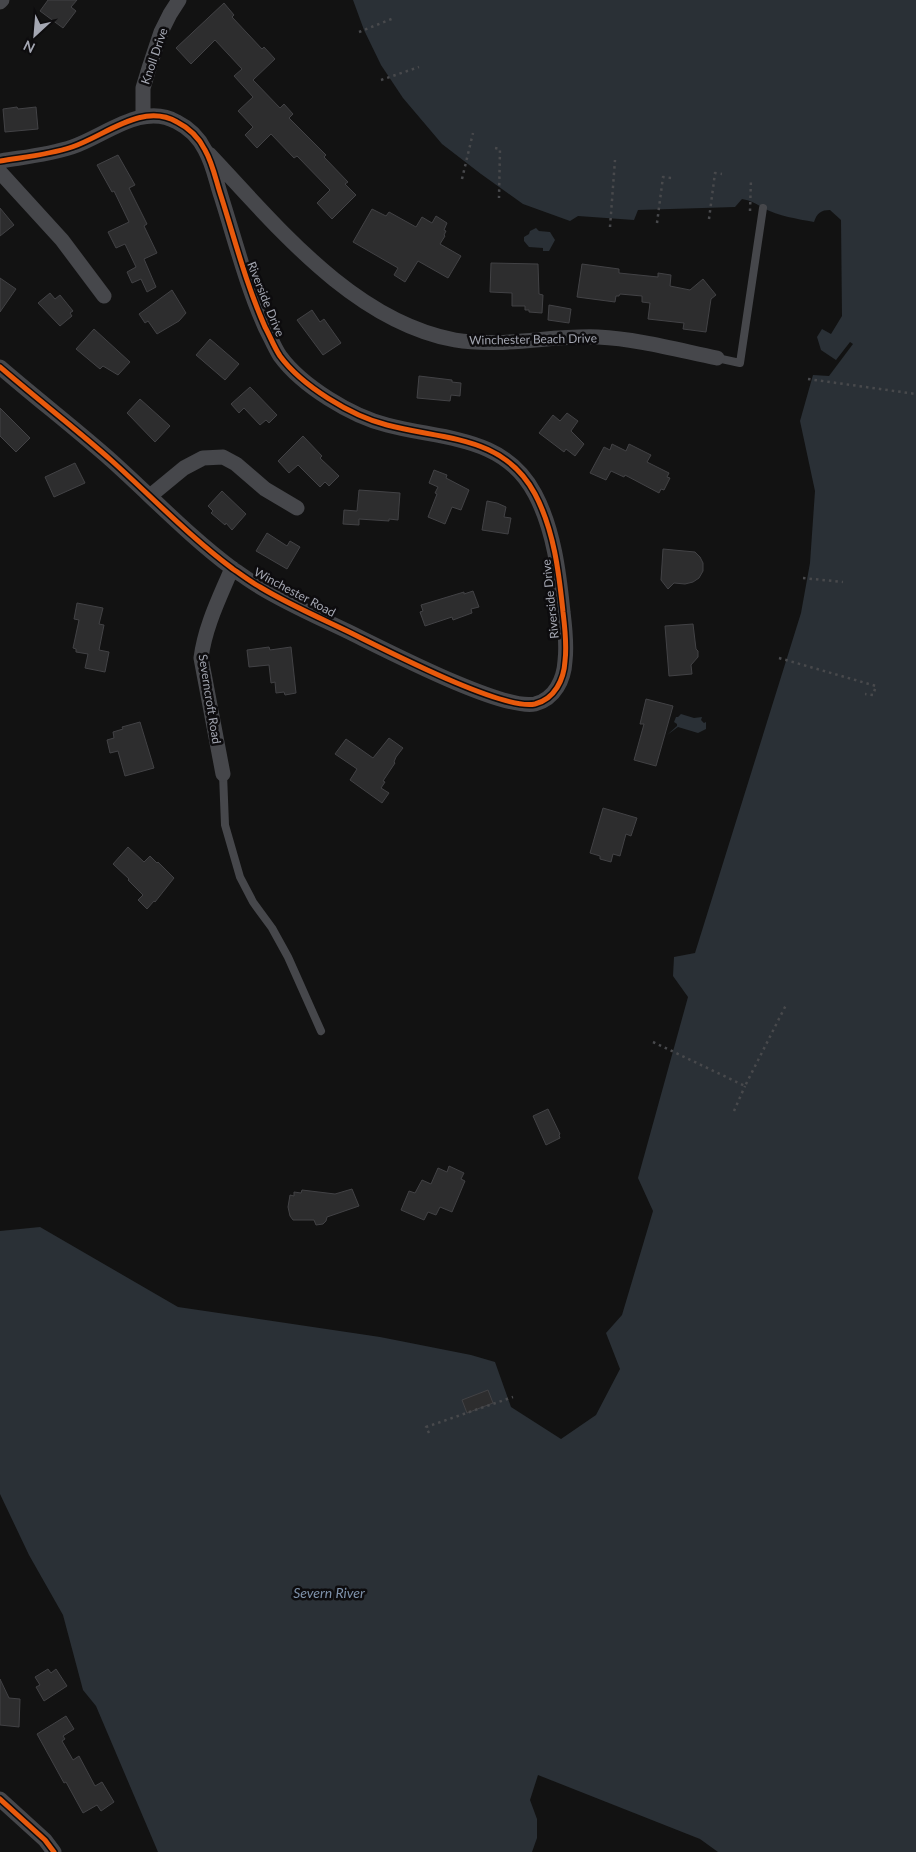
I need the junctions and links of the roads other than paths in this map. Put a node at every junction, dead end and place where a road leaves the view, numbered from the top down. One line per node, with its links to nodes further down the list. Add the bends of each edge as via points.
1 (179, 0): 2 (street, Knoll Drive, via 161,32 147,73 143,88)
2 (143, 116): 3 (street, Riverside Drive, via 156,115 178,122 193,132); 4 (street, Riverside Drive, via 76,146)
3 (206, 151): 8 (street, Winchester Beach Drive, via 276,225 330,275 358,298 413,327 456,340 508,342 598,337); 13 (street, Riverside Drive, via 237,254 280,356 323,396 368,419 388,426 460,439 497,454 514,465 536,494 554,549 564,627 566,659 562,677)
4 (0, 161)
5 (0, 172): 7 (street, via 62,240)
6 (763, 208): 8 (lane, via 740,363)
7 (104, 296)
8 (717, 358)
9 (0, 367): 10 (street, Winchester Road)
10 (150, 496): 11 (street, via 184,468 203,458 223,457 265,489); 12 (street, Winchester Road)
11 (297, 508)
12 (232, 568): 13 (street, Winchester Road, via 307,612 411,662 500,699 527,704 539,703); 14 (street, Severncroft Road, via 209,622 201,658)
13 (549, 697)
14 (223, 774): 15 (lane, via 225,825 240,877 288,957)
15 (321, 1031)
16 (0, 1800): 17 (street)
17 (54, 1852)

